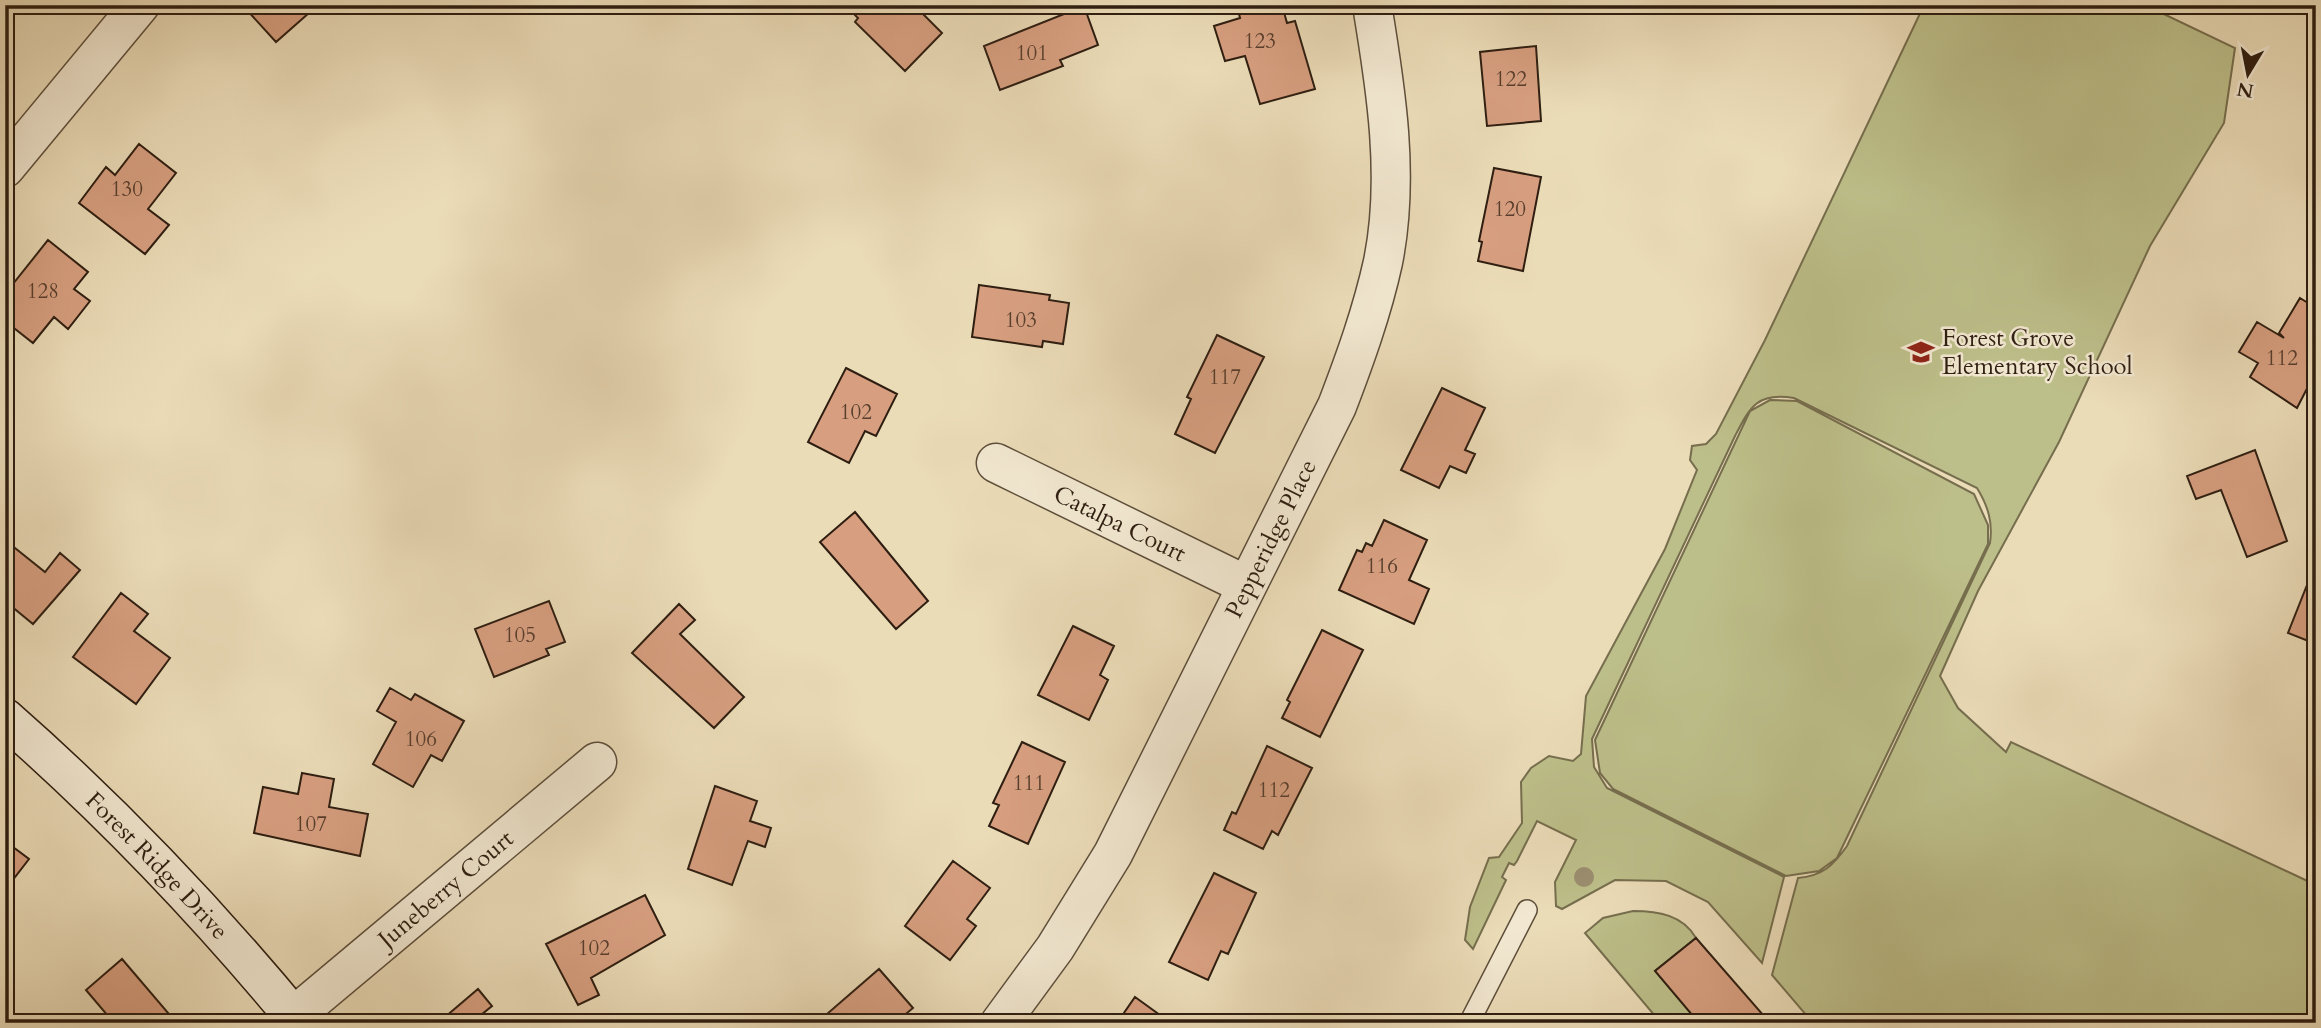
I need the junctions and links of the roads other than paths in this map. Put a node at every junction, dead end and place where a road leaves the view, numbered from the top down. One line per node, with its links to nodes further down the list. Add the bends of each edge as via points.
1 (140, 5): 3 (street)
2 (1372, 5): 5 (street, Pepperidge Place, via 1390,145 1390,210 1383,262 1337,406)
3 (5, 168)
4 (996, 463): 5 (street, Catalpa Court)
5 (1247, 584): 10 (street, Pepperidge Place, via 1113,854 1055,948)
6 (5, 718): 9 (street, Forest Ridge Drive, via 78,782)
7 (597, 762): 9 (street, Juneberry Court)
8 (1527, 910): 11 (lane)
9 (296, 1019)
10 (1000, 1023)
11 (1469, 1023)

